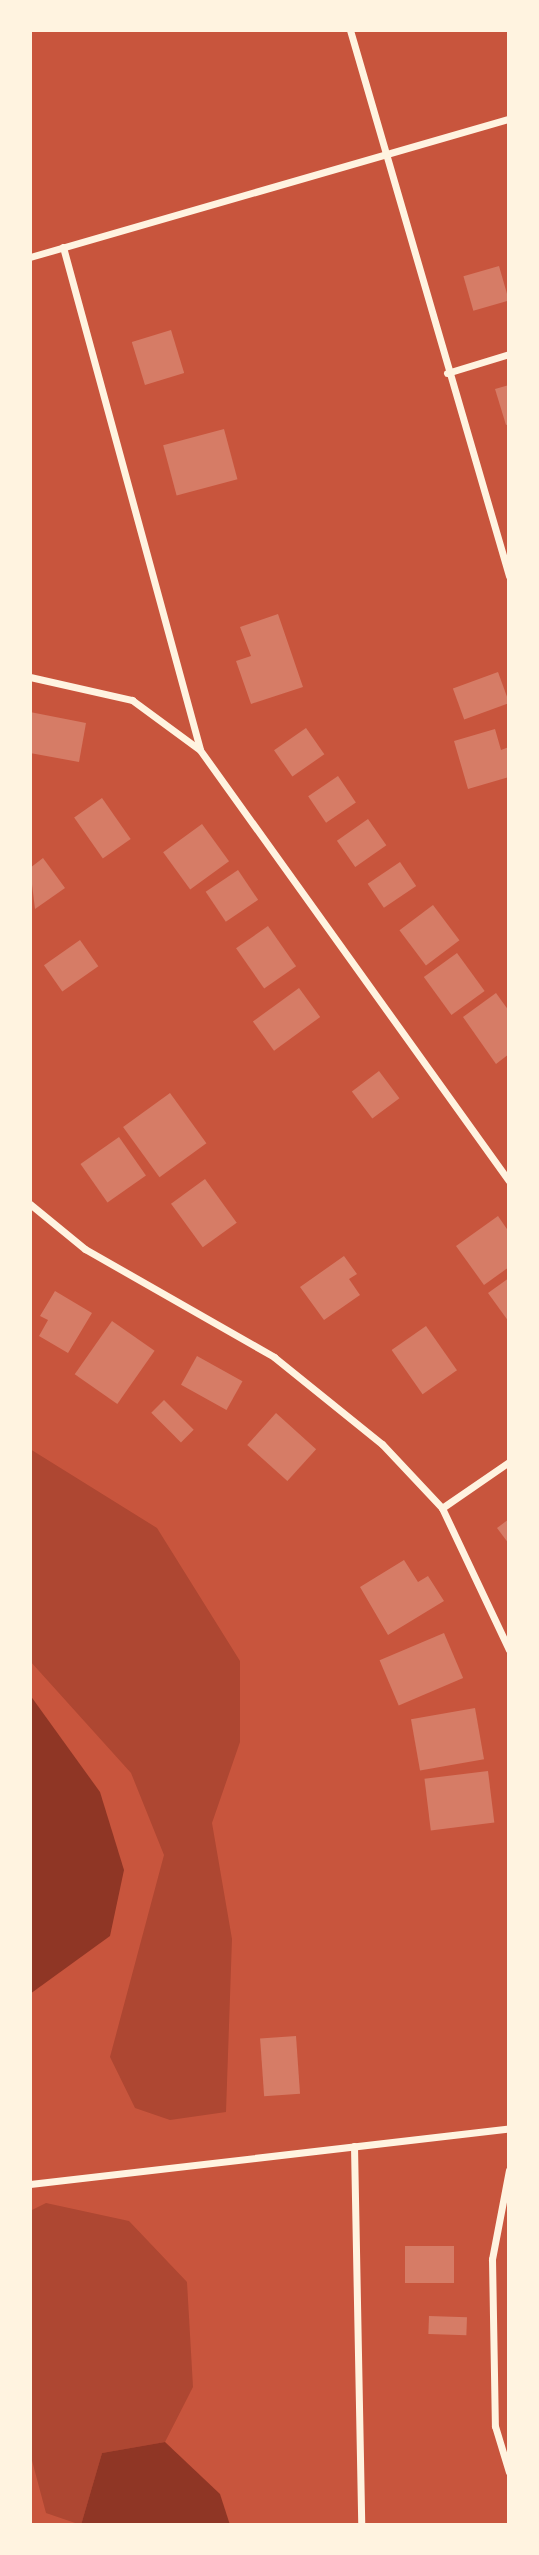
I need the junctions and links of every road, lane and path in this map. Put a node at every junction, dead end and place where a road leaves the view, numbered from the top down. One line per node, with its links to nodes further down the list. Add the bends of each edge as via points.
1 (350, 30): 3 (street)
2 (509, 119): 3 (street)
3 (387, 153): 4 (street); 7 (street)
4 (63, 247): 5 (street); 12 (street)
5 (30, 257)
6 (509, 354): 7 (street)
7 (447, 373): 9 (street)
8 (509, 539): 9 (street)
9 (499, 542): 10 (street)
10 (509, 576)
11 (30, 677): 12 (street, via 132,699)
12 (200, 750): 13 (street)
13 (509, 1181)
14 (30, 1204): 16 (street, via 85,1249 319,1389)
15 (509, 1462): 16 (street)
16 (442, 1508): 17 (street)
17 (509, 1650)
18 (509, 2129): 19 (street)
19 (354, 2146): 21 (street); 23 (street)
20 (509, 2170): 22 (street, via 492,2259 495,2426)
21 (30, 2184)
22 (509, 2472)
23 (361, 2525)

